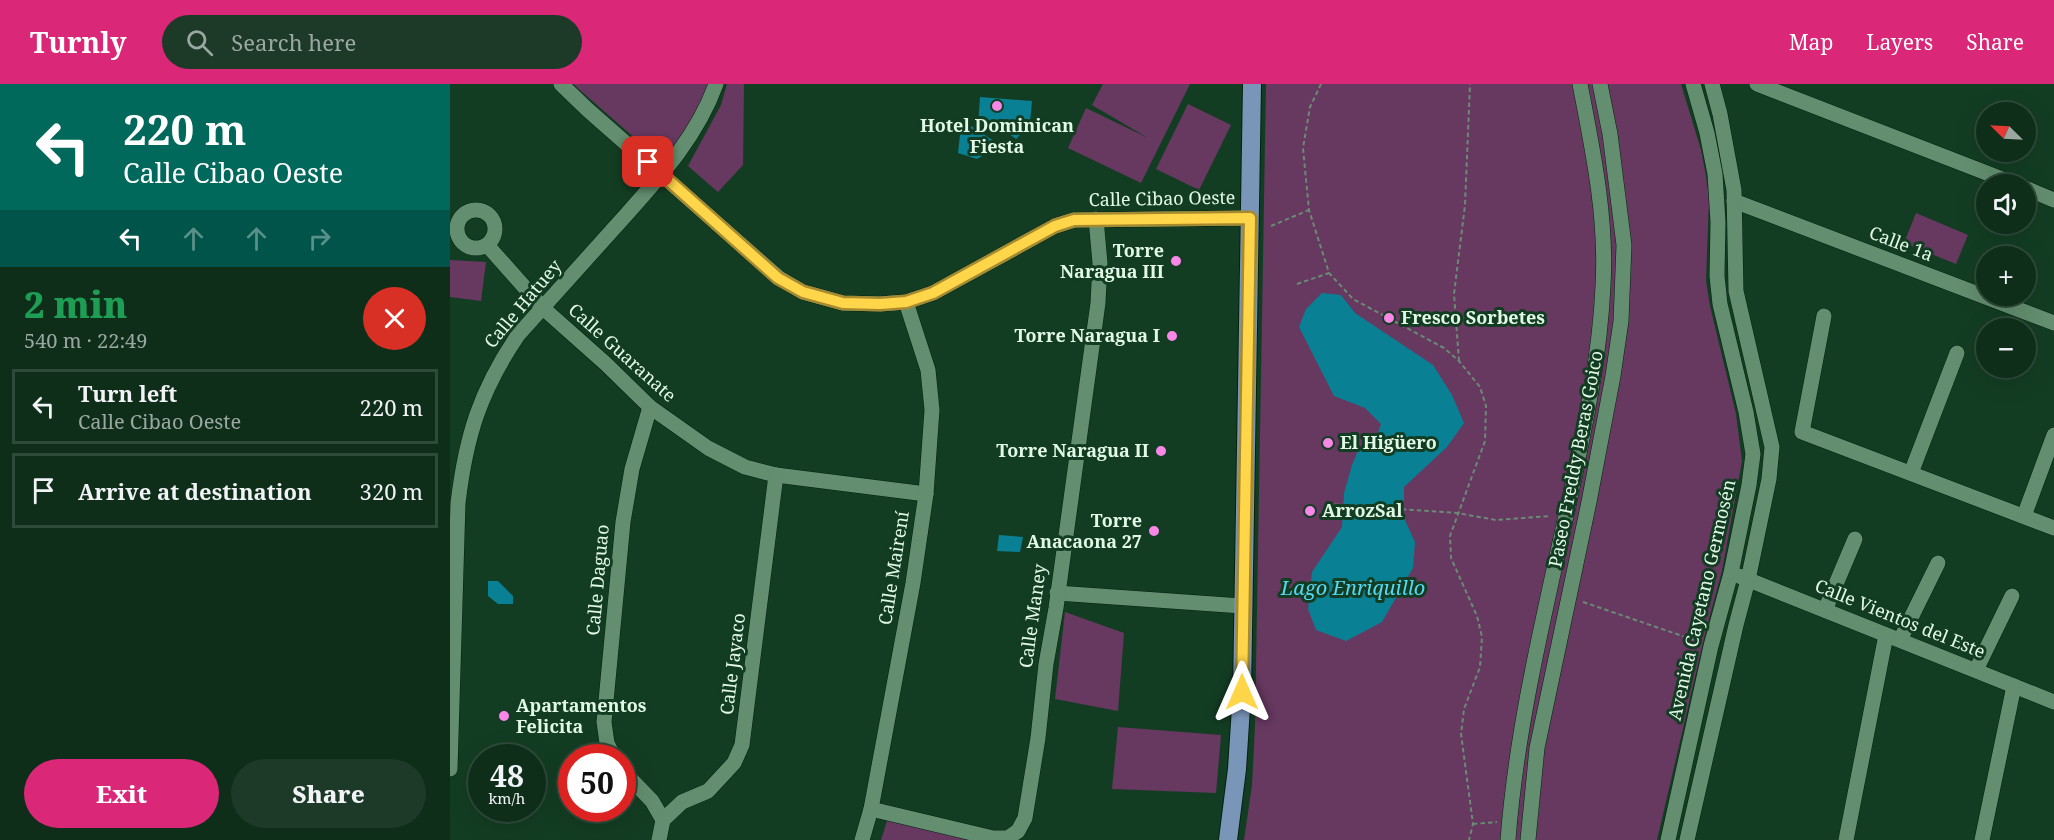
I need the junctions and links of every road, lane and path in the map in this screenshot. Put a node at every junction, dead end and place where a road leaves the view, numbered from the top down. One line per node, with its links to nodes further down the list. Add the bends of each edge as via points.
1 (561, 84): 11 (street, Calle Cibao Oeste)
2 (716, 84): 11 (street, Calle Hatuey, via 695,131)
3 (1252, 84): 17 (main road)
4 (1321, 84): 16 (path, via 1310,107 1303,148)
5 (1470, 84): 28 (path, via 1465,205 1454,294)
6 (1580, 84): 64 (street, Paseo Freddy Beras Goico, via 1603,230 1602,298 1595,368 1524,714)
7 (1599, 84): 45 (street, Paseo Freddy Beras Goico, via 1610,134 1624,245 1621,321)
8 (1693, 84): 41 (street, Avenida Cayetano Germosén, via 1714,174 1720,304 1753,454)
9 (1712, 84): 15 (street, Avenida Cayetano Germosén, via 1730,163)
10 (1757, 84): 12 (street)
11 (662, 174): 23 (street, Calle Cibao Oeste, via 778,278 803,292 843,303); 24 (street, Calle Hatuey)
12 (1989, 174)
13 (2036, 193): 14 (street)
14 (2054, 200)
15 (1734, 201): 26 (street, Calle 1a); 42 (street, Avenida Cayetano Germosén, via 1736,291 1772,447)
16 (1309, 210): 19 (path); 21 (path)
17 (1250, 218): 18 (street, Calle Cibao Oeste); 46 (main road)
18 (1096, 219): 23 (street, Calle Cibao Oeste, via 1055,226 933,293); 43 (street, Calle Maney, via 1098,303)
19 (1271, 226)
20 (487, 245): 24 (street, Calle Guaranate)
21 (1329, 273): 22 (path); 28 (path, via 1353,299 1444,348)
22 (1297, 284)
23 (906, 302): 33 (street, Calle Mairení, via 928,370 932,410)
24 (543, 308): 29 (street, Calle Guaranate); 54 (street, Calle Hatuey, via 498,364 483,396 462,470)
25 (1824, 316): 31 (street, via 1802,432)
26 (2054, 323)
27 (1957, 353): 31 (street)
28 (1459, 361): 35 (path, via 1480,387 1486,406 1485,441)
29 (650, 407): 32 (street, Calle Guaranate, via 708,448 745,467); 53 (street, Calle Daguao, via 632,469 623,522 604,722)
30 (2054, 435): 37 (street)
31 (1911, 473): 37 (street)
32 (776, 475): 33 (street, Calle Guaranate); 57 (street, Calle Jayaco, via 742,745 734,763 708,790 682,802)
33 (926, 494): 56 (street, Calle Mairení)
34 (1327, 504): 35 (path)
35 (1457, 513): 36 (path, via 1496,520); 59 (path, via 1450,536 1450,558 1477,615 1482,637 1479,667 1464,709 1461,734)
36 (1553, 515)
37 (2024, 516): 38 (street)
38 (2054, 528)
39 (1855, 539): 47 (street)
40 (1938, 563): 48 (street)
41 (1731, 573): 42 (street, Calle Vientos del Este); 49 (street, Avenida Cayetano Germosén)
42 (1748, 580): 47 (street, Calle Vientos del Este); 67 (street, Avenida Cayetano Germosén)
43 (1057, 593): 46 (street); 56 (street, Calle Maney, via 1025,818 1018,831 1008,838 993,838)
44 (2012, 596): 50 (street)
45 (1569, 597): 49 (path); 65 (street, Paseo Freddy Beras Goico, via 1538,748)
46 (1242, 606): 62 (main road, via 1242,692)
47 (1825, 610): 48 (street, Calle Vientos del Este)
48 (1893, 637): 50 (street, Calle Vientos del Este); 68 (street)
49 (1711, 646): 66 (street, Avenida Cayetano Germosén)
50 (1976, 670): 51 (street, Calle Vientos del Este)
51 (2014, 686): 52 (street, Calle Vientos del Este); 69 (street)
52 (2054, 702)
53 (607, 744)
54 (450, 769)
55 (636, 784): 57 (street)
56 (871, 809): 61 (street, Calle Mairení)
57 (663, 820): 60 (street)
58 (1499, 822): 59 (path)
59 (1473, 824): 63 (path)
60 (659, 840)
61 (862, 840)
62 (1228, 840)
63 (1469, 840)
64 (1508, 840)
65 (1528, 840)
66 (1668, 840)
67 (1687, 840)
68 (1846, 840)
69 (1982, 840)

